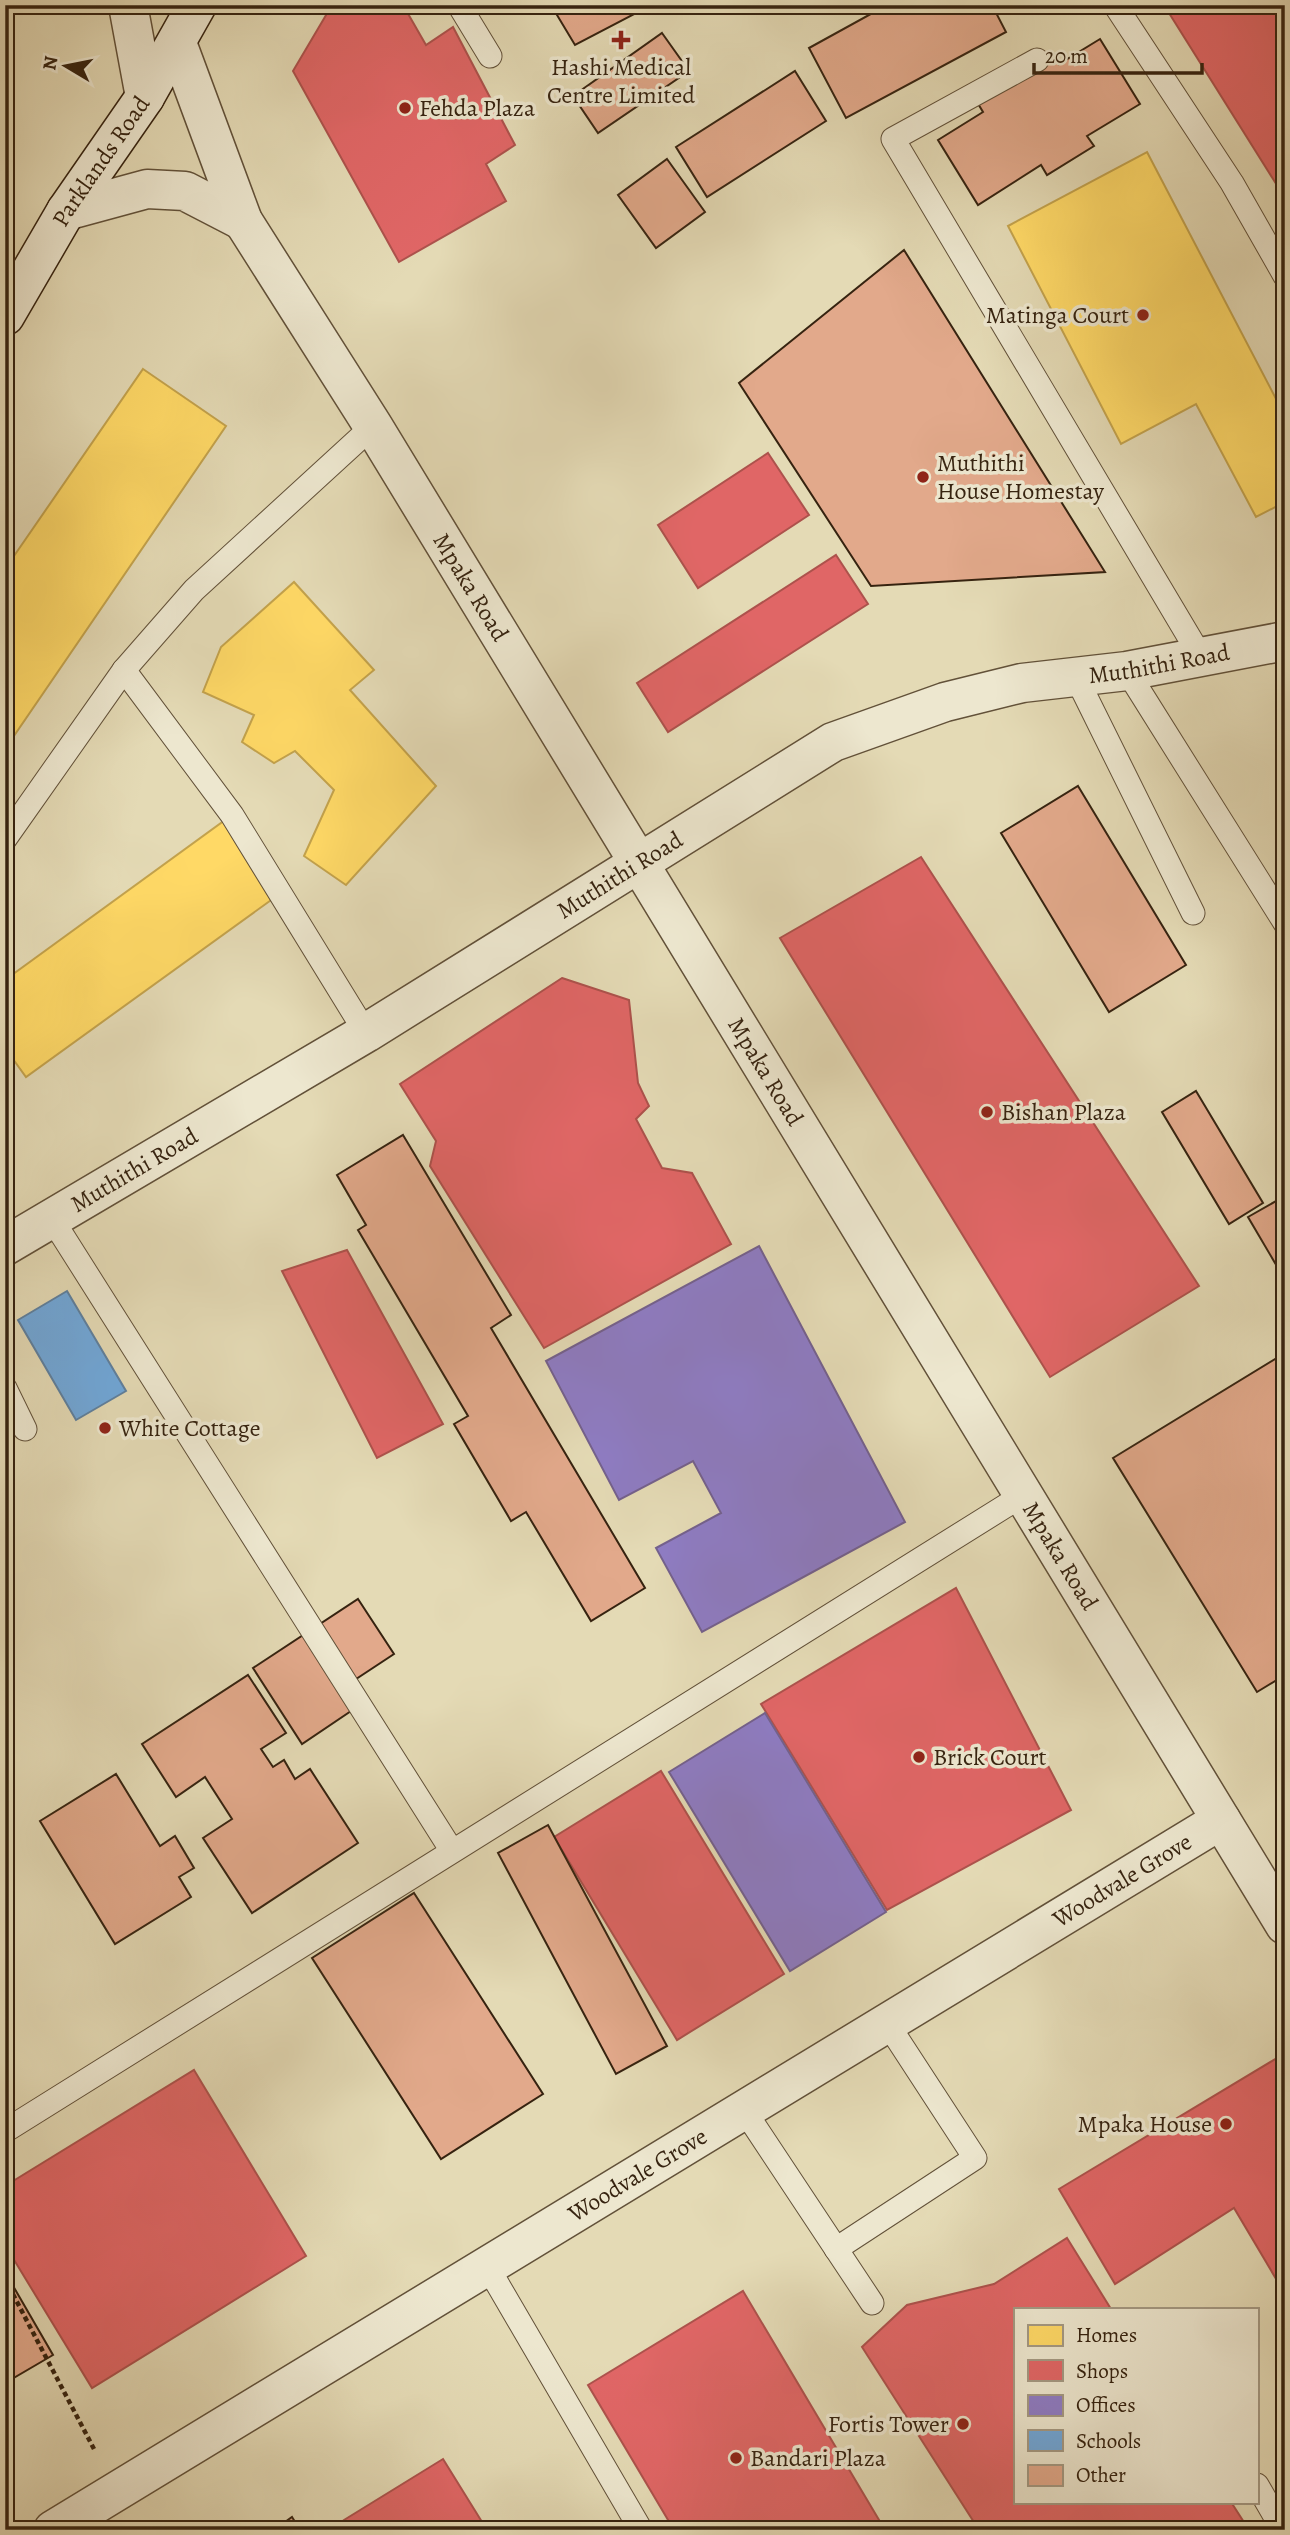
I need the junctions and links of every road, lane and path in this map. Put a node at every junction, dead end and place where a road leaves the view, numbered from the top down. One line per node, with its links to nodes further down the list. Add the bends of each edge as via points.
1 (128, 5): 8 (street)
2 (197, 5): 5 (street, Parklands Road)
3 (459, 5): 6 (lane)
4 (1115, 5): 11 (lane, via 1231,183)
5 (177, 43): 8 (street, Parklands Road); 10 (street, Mpaka Road)
6 (489, 56)
7 (1037, 60): 15 (lane, via 893,139)
8 (145, 97): 9 (street, Parklands Road)
9 (66, 211): 10 (street, via 148,190 185,191); 12 (street, Parklands Road)
10 (243, 221): 13 (street, Mpaka Road)
11 (1285, 276)
12 (5, 316)
13 (373, 426): 16 (lane, via 194,590); 20 (street, Mpaka Road)
14 (1285, 641): 15 (street, Muthithi Road)
15 (1201, 657): 17 (street, Muthithi Road)
16 (124, 670): 19 (lane); 23 (lane, via 232,815)
17 (1127, 671): 18 (street, Muthithi Road); 22 (lane)
18 (1076, 677): 20 (street, Muthithi Road, via 1022,683 945,702 833,742); 21 (lane)
19 (5, 839)
20 (639, 862): 23 (street, Muthithi Road); 28 (street, Mpaka Road)
21 (1193, 913)
22 (1285, 923)
23 (366, 1032): 24 (street, Muthithi Road)
24 (52, 1219): 25 (street, Muthithi Road); 30 (lane)
25 (5, 1247)
26 (5, 1388): 27 (lane)
27 (25, 1429)
28 (1023, 1495): 29 (street, Mpaka Road); 30 (lane)
29 (1221, 1820): 31 (street, Mpaka Road); 32 (street, Woodvale Grove)
30 (452, 1851): 34 (lane)
31 (1285, 1925)
32 (887, 2023): 33 (street, Woodvale Grove); 35 (lane, via 975,2158)
33 (744, 2110): 35 (lane); 36 (street, Woodvale Grove)
34 (5, 2131)
35 (836, 2249): 38 (lane)
36 (487, 2266): 40 (street, Woodvale Grove); 42 (lane)
37 (5, 2279): 40 (path)
38 (872, 2303)
39 (1258, 2487): 43 (lane)
40 (115, 2491): 41 (street, Woodvale Grove)
41 (53, 2530)
42 (641, 2530)
43 (1283, 2530)

